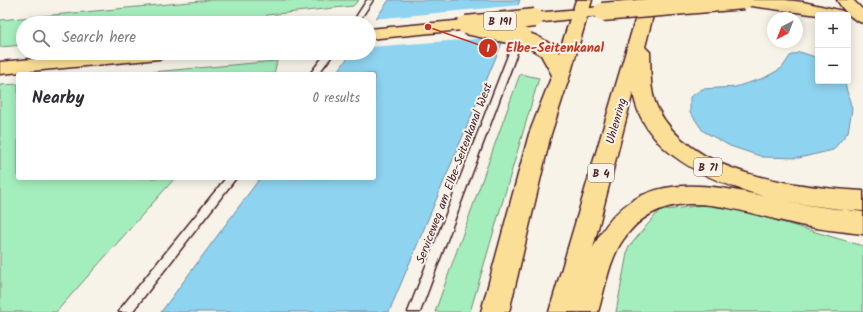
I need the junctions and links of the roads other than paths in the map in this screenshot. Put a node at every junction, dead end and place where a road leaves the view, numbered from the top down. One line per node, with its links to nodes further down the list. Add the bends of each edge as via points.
1 (370, 0): 9 (lane)
2 (649, 0): 15 (main road, Uhlenring / B 4)
3 (744, 0): 7 (main road, bridge); 8 (main road)
4 (845, 0): 10 (main road)
5 (856, 0): 6 (main road)
6 (863, 3)
7 (588, 9): 12 (main road, B 191, bridge, via 535,18); 21 (main road)
8 (822, 12)
9 (360, 16)
10 (863, 18)
11 (851, 20): 13 (main road)
12 (466, 24): 14 (main road, B 191); 16 (main road, bridge)
13 (863, 25)
14 (376, 33)
15 (640, 35): 23 (main road, B 71, via 645,101 656,124 679,147 711,168 749,184 814,197); 28 (main road, Uhlenring / B 4)
16 (520, 40): 21 (main road, via 549,52 555,59); 26 (lane, Serviceweg am Elbe-Seitenkanal West)
17 (85, 60): 19 (main road)
18 (325, 60): 20 (lane)
19 (0, 68)
20 (316, 72)
21 (561, 75): 27 (main road, via 540,134)
22 (230, 180): 25 (lane)
23 (863, 201)
24 (863, 224): 29 (main road, via 800,214 722,196 681,194 663,198 635,211 614,232)
25 (125, 312)
26 (414, 312)
27 (494, 312)
28 (563, 312)
29 (584, 312)

